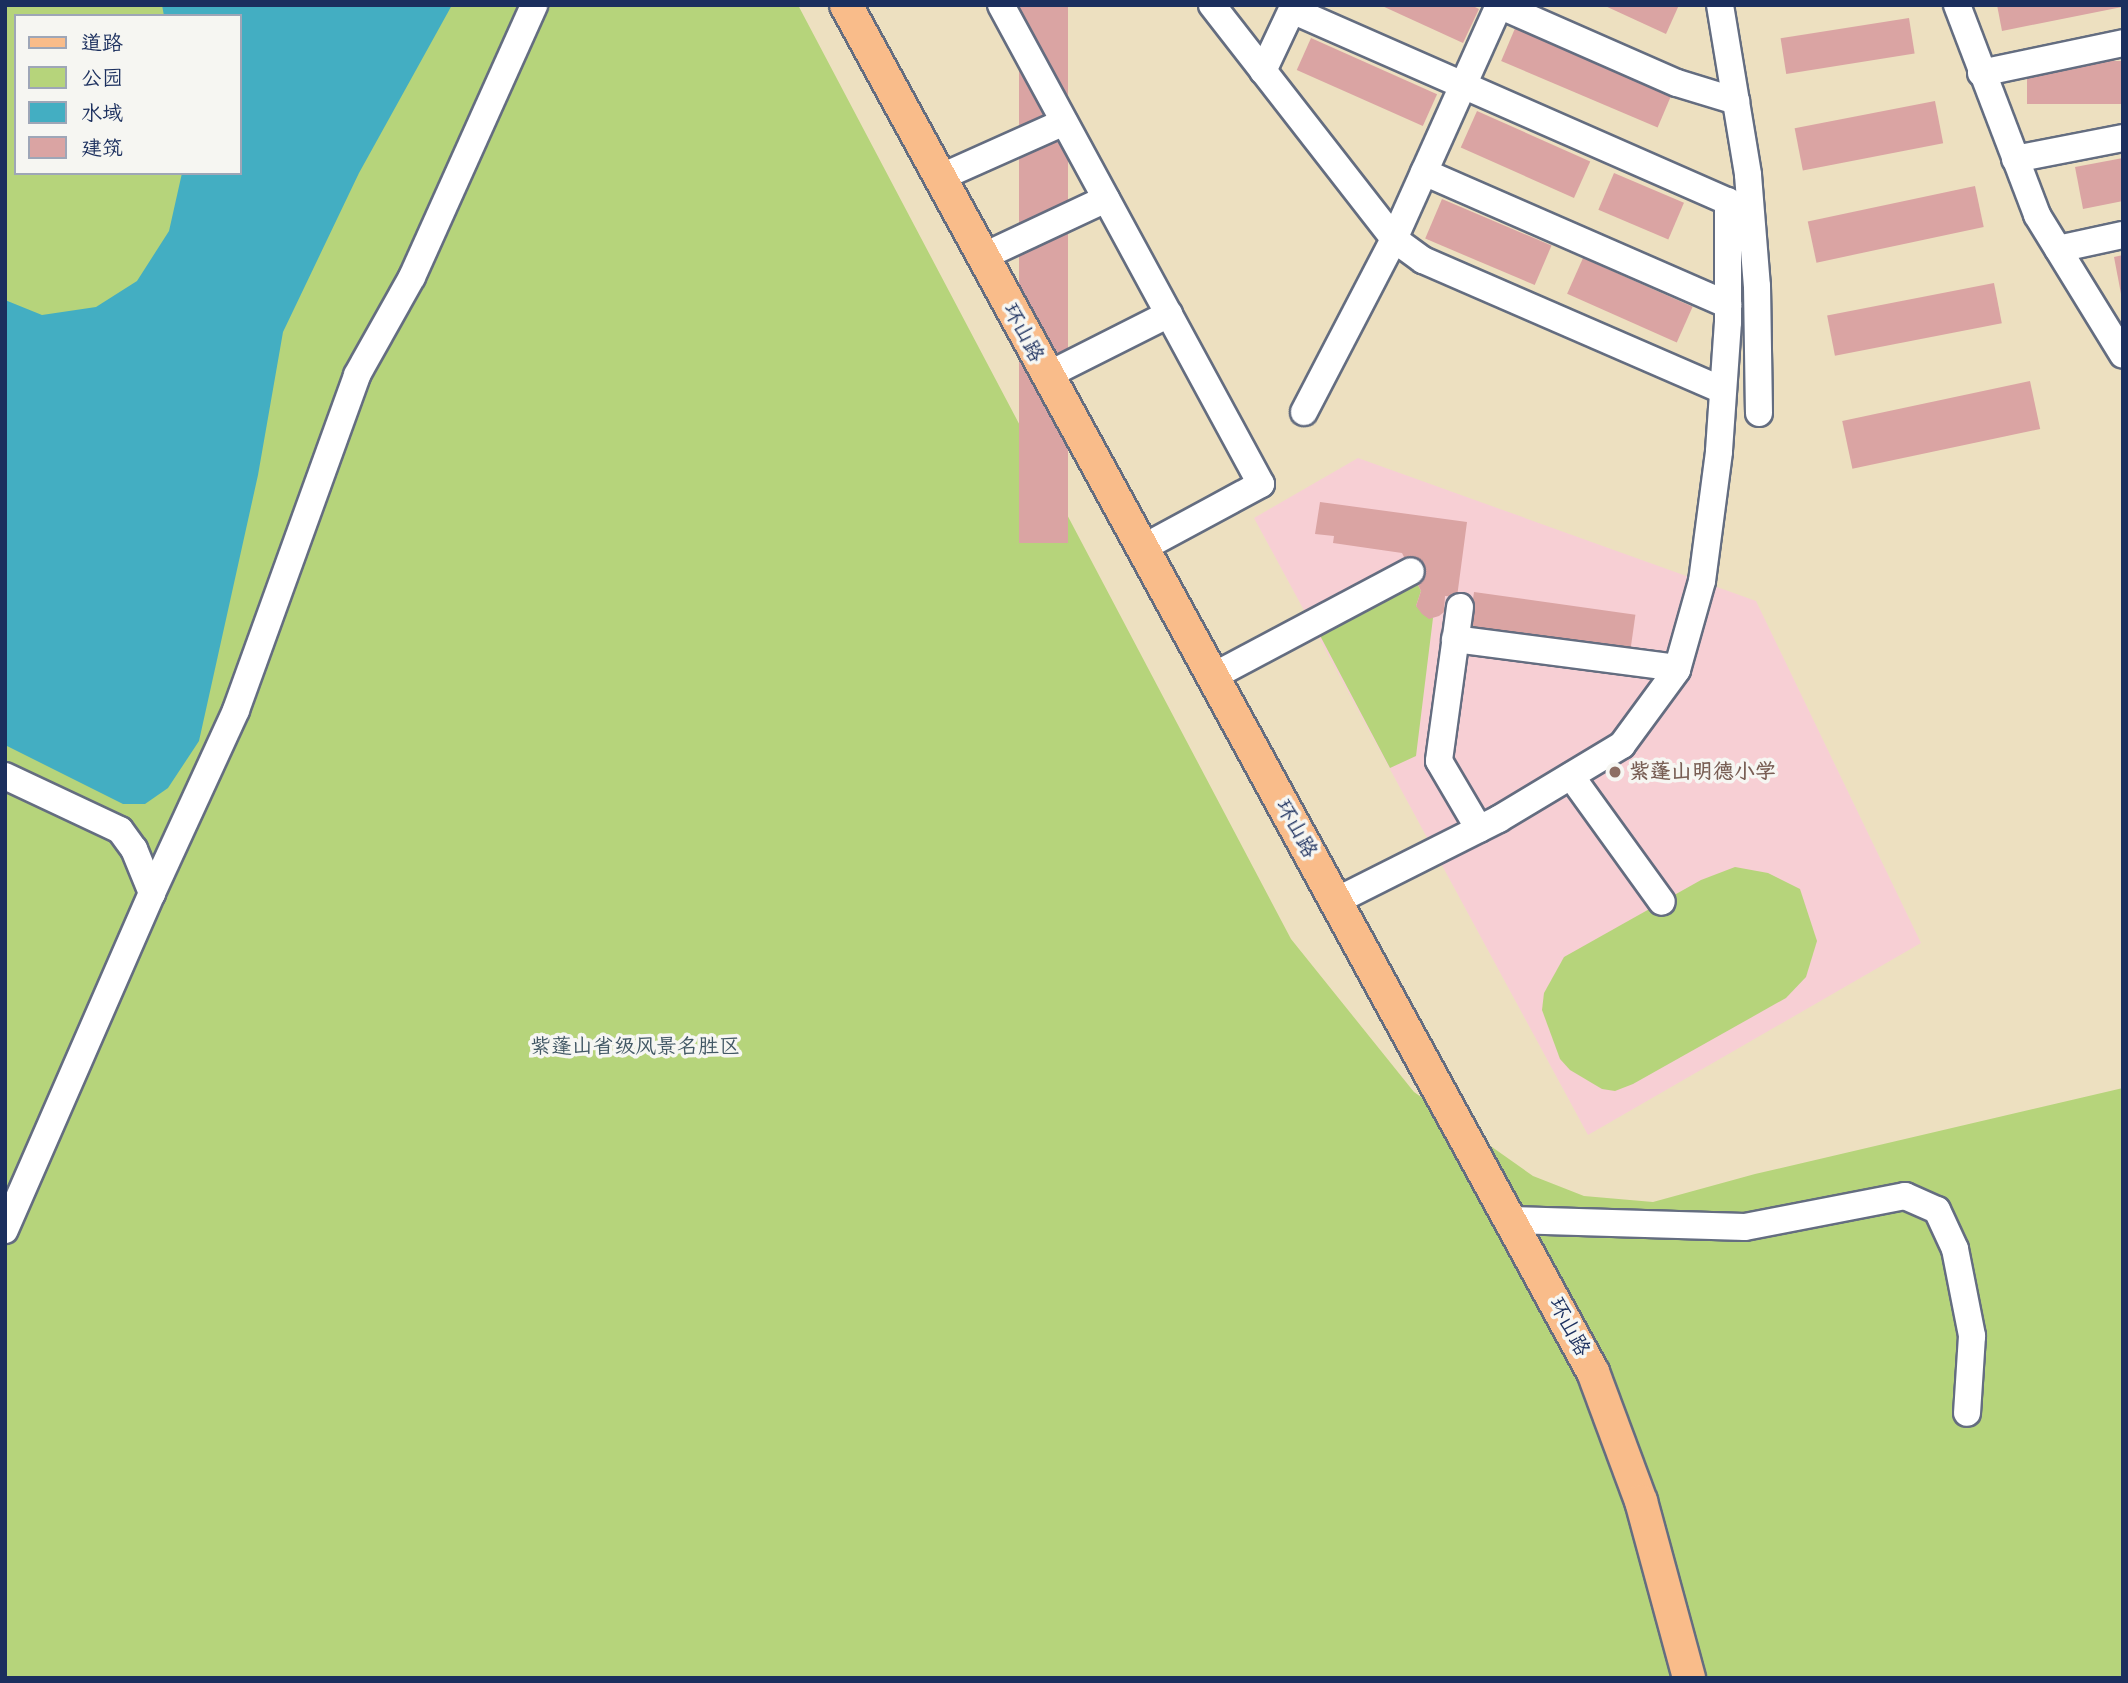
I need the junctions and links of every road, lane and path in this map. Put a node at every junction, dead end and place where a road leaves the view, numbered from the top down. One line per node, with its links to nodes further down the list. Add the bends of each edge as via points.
1 (534, 5): 40 (street, via 412,277 357,375 236,710)
2 (846, 5): 18 (main road, 环山路)
3 (1001, 5): 14 (street)
4 (1212, 5): 10 (street)
5 (1499, 5): 12 (street); 13 (street, via 1678,83)
6 (1720, 5): 13 (street)
7 (1957, 5): 11 (street)
8 (1293, 8): 10 (street); 12 (street)
9 (2123, 43): 11 (street)
10 (1264, 71): 21 (street)
11 (1981, 72): 16 (street)
12 (1463, 86): 17 (street); 24 (street, via 1728,201)
13 (1736, 101): 30 (street, via 1748,175 1757,286)
14 (1064, 122): 18 (street); 19 (street)
15 (2123, 138): 16 (street)
16 (2015, 159): 22 (street, via 2037,215)
17 (1424, 173): 21 (street); 24 (street)
18 (939, 178): 23 (main road, 环山路)
19 (1107, 199): 23 (street); 25 (street)
20 (2123, 235): 22 (street)
21 (1394, 239): 28 (street, via 1423,260); 29 (street)
22 (2058, 249): 26 (street)
23 (982, 257): 27 (main road, 环山路)
24 (1728, 305): 28 (street)
25 (1169, 314): 27 (street); 31 (street, via 1261,484)
26 (2119, 340)
27 (1046, 376): 31 (main road, 环山路)
28 (1723, 390): 35 (street, via 1702,581)
29 (1304, 411)
30 (1759, 413)
31 (1141, 548): 36 (main road, 环山路)
32 (1411, 571): 36 (street)
33 (1460, 607): 34 (street)
34 (1455, 639): 35 (street); 39 (street, via 1439,761)
35 (1677, 668): 38 (street, via 1622,745)
36 (1212, 677): 41 (main road, 环山路)
37 (5, 776): 40 (street, via 120,830 134,849)
38 (1571, 776): 39 (street); 42 (street)
39 (1479, 829): 41 (street)
40 (152, 893): 44 (street)
41 (1336, 901): 43 (main road, 环山路)
42 (1662, 902)
43 (1512, 1220): 45 (street, via 1745,1227 1905,1196 1937,1210 1955,1249 1972,1336); 46 (main road, 环山路, via 1593,1372 1642,1501)
44 (5, 1230)
45 (1967, 1413)
46 (1689, 1678)

